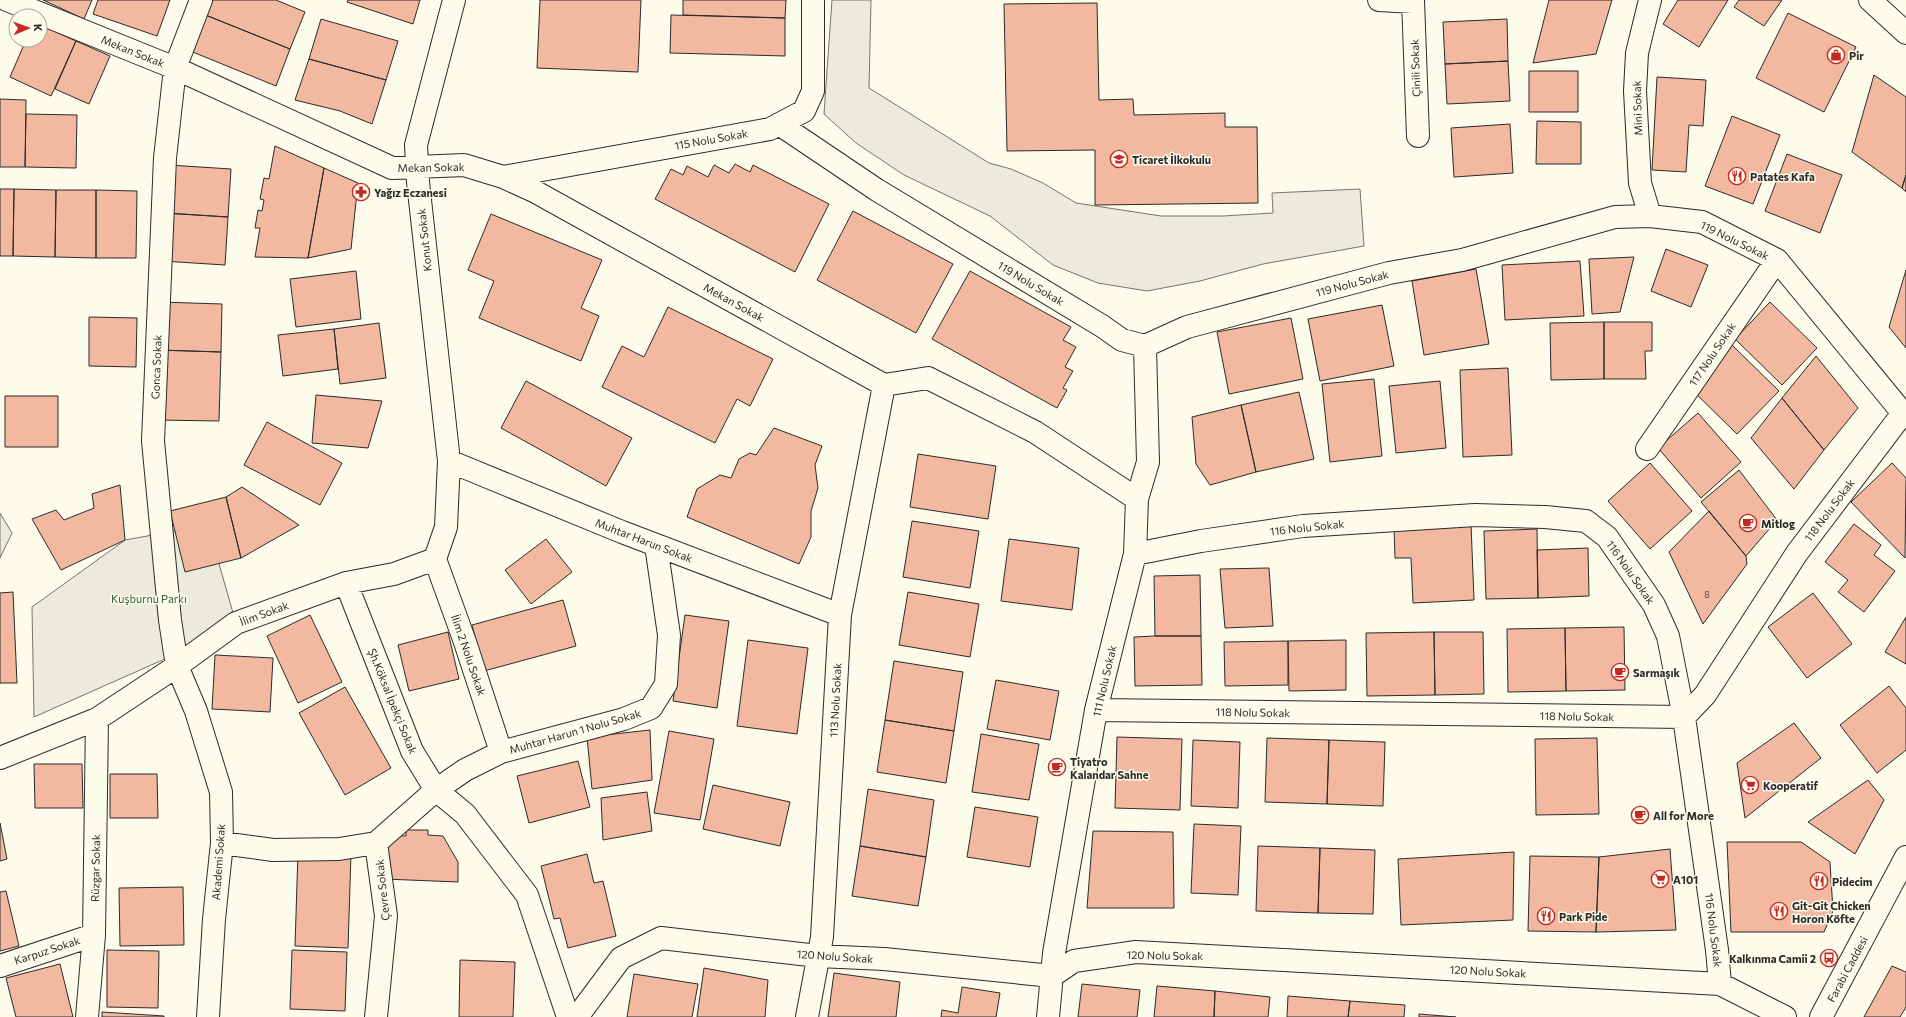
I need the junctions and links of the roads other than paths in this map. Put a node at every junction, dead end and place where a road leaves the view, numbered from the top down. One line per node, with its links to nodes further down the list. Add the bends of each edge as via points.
1 (6, 0): 10 (street, Mekan Sokak)
2 (201, 0): 10 (street, Gonca Sokak)
3 (454, 0): 13 (street, Konut Sokak, via 416,145)
4 (813, 0): 11 (street, 115 Nolu Sokak, via 813,91 804,111)
5 (1378, 0): 8 (street)
6 (1650, 0): 15 (street, Mini Sokak, via 1637,52 1635,91 1640,183)
7 (1870, 0): 9 (street)
8 (1413, 1): 12 (street, Çinili Sokak)
9 (1906, 33)
10 (175, 68): 13 (street, Mekan Sokak, via 392,168); 28 (street, Gonca Sokak, via 165,158 153,441 170,620)
11 (779, 124): 14 (street, 115 Nolu Sokak, via 770,129); 17 (street, 119 Nolu Sokak, via 877,190 1122,340)
12 (1418, 136)
13 (417, 167): 14 (street, Mekan Sokak, via 464,165); 21 (street, Konut Sokak)
14 (503, 177): 18 (street, Mekan Sokak, via 534,191)
15 (1650, 216): 16 (street, 119 Nolu Sokak, via 1702,222); 17 (street, 119 Nolu Sokak, via 1615,217 1462,260 1389,273 1187,327)
16 (1777, 260): 19 (street, 119 Nolu Sokak); 20 (street, 117 Nolu Sokak)
17 (1145, 346): 22 (street, 111 Nolu Sokak, via 1148,462)
18 (884, 386): 22 (street, via 928,378 1035,432); 27 (street, 113 Nolu Sokak)
19 (1904, 415): 30 (street, 118 Nolu Sokak, via 1797,553 1705,695)
20 (1647, 449)
21 (449, 461): 23 (street, Muhtar Harun Sokak); 25 (street, via 446,527)
22 (1137, 499): 24 (street, 111 Nolu Sokak)
23 (656, 545): 27 (street, Muhtar Harun Sokak); 32 (street, Muhtar Harun 1 Nolu Sokak, via 669,635 666,684 651,708 624,719)
24 (1135, 554): 29 (street, 111 Nolu Sokak); 30 (street, 116 Nolu Sokak, via 1303,526 1475,515 1586,521 1607,537 1654,605 1668,636)
25 (435, 559): 26 (street, İlim Sokak, via 394,574); 32 (street, İlim 2 Nolu Sokak)
26 (346, 583): 28 (street, İlim Sokak, via 236,623); 34 (street, Şh.Köksal İpekçi Sokak, via 412,751)
27 (840, 615): 39 (street, 113 Nolu Sokak, via 822,937)
28 (177, 666): 31 (street, İlim Sokak); 35 (street, Akademi Sokak, via 196,711 221,792)
29 (1096, 710): 30 (street, 118 Nolu Sokak); 41 (street, 111 Nolu Sokak)
30 (1684, 717): 42 (street, 116 Nolu Sokak)
31 (97, 719): 33 (street, İlim Sokak); 38 (street, Rüzgar Sokak)
32 (501, 752): 34 (street, Muhtar Harun 1 Nolu Sokak, via 465,770)
33 (0, 758)
34 (436, 790): 36 (street); 46 (street, Şh.Köksal İpekçi Sokak, via 465,814 527,895)
35 (222, 843): 36 (street, via 273,850 339,849); 44 (street, Akademi Sokak)
36 (376, 843): 45 (street, Çevre Sokak, via 386,916)
37 (1906, 857): 51 (street, Farabi Caddesi)
38 (94, 935): 40 (street, Karpuz Sokak); 43 (street, Rüzgar Sokak)
39 (818, 956): 41 (street, 120 Nolu Sokak, via 884,959); 47 (street, 120 Nolu Sokak, via 661,938 621,958); 48 (street, 113 Nolu Sokak)
40 (0, 966)
41 (1052, 976): 42 (street, 120 Nolu Sokak, via 1074,960 1136,952); 49 (street, 111 Nolu Sokak)
42 (1720, 984): 50 (street, 120 Nolu Sokak)
43 (87, 1017)
44 (208, 1017)
45 (376, 1017)
46 (568, 1017)
47 (577, 1017)
48 (808, 1017)
49 (1048, 1017)
50 (1785, 1017)
51 (1821, 1017)

